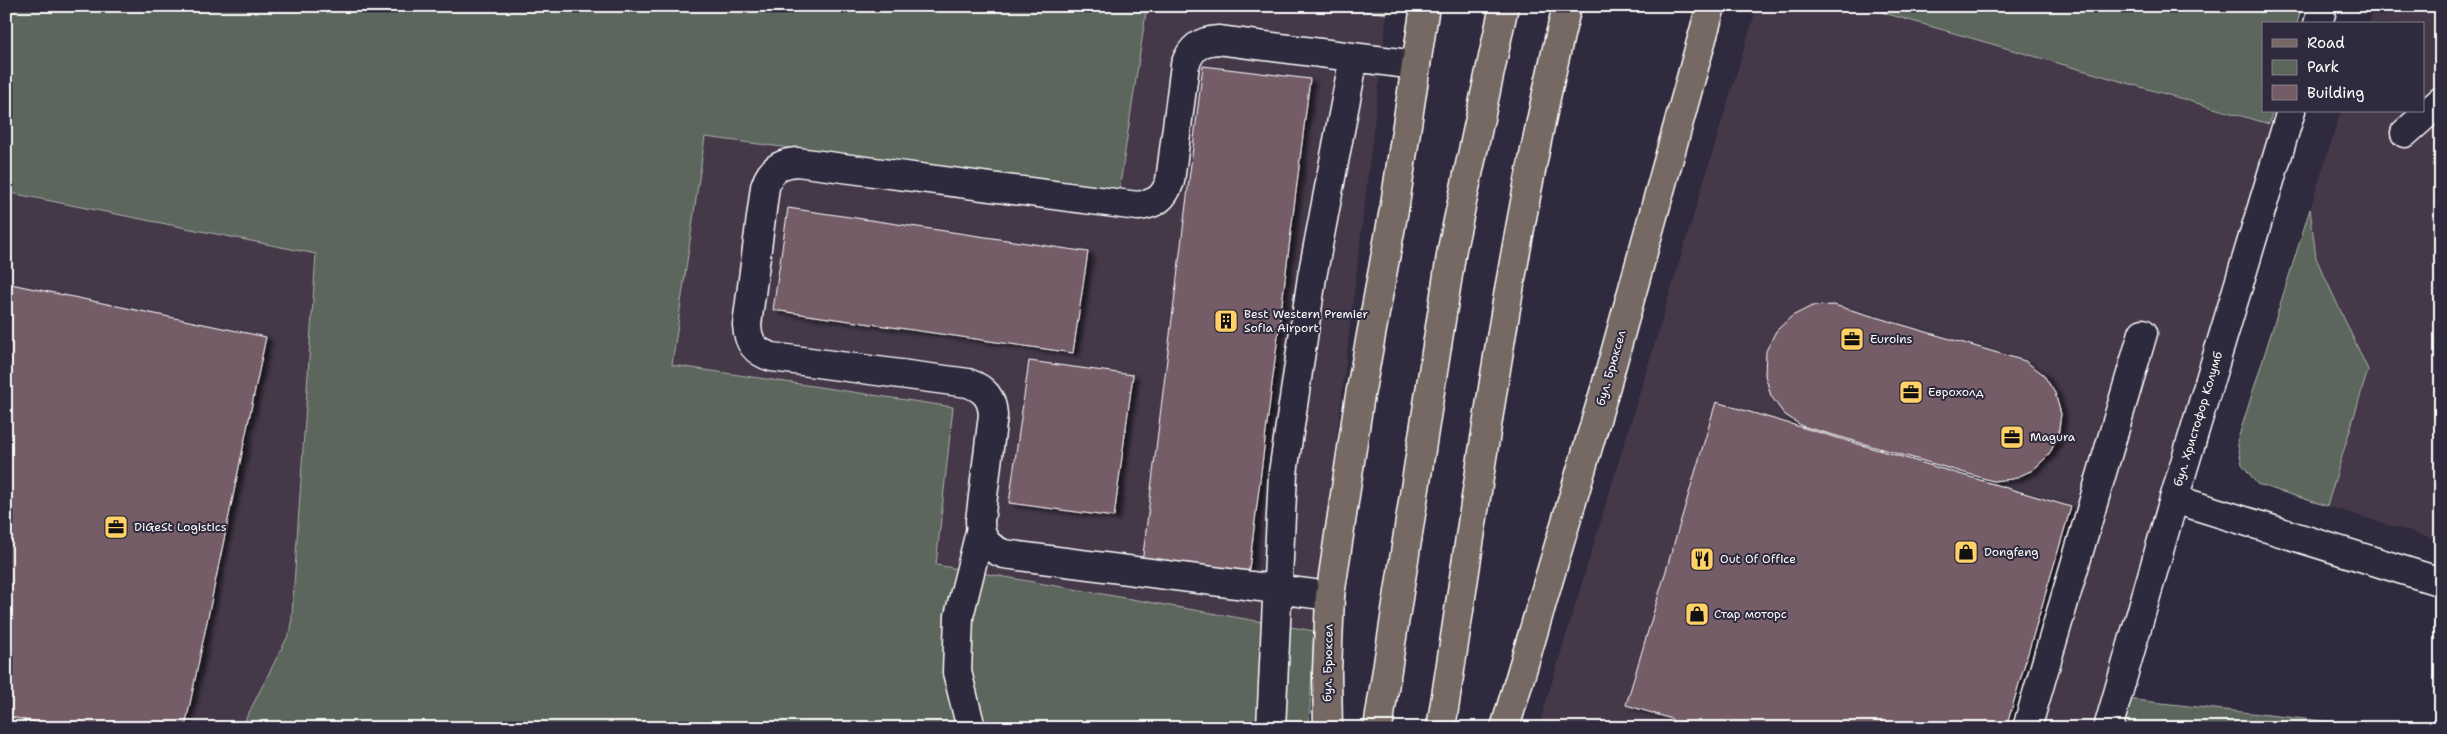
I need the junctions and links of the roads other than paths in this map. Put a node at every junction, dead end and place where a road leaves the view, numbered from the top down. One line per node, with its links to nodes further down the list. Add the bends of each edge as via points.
1 (1425, 6): 8 (main road, бул. Брюксел)
2 (1504, 6): 21 (main road, via 1452,249)
3 (1567, 6): 22 (main road, via 1515,252)
4 (1711, 6): 23 (main road, бул. Брюксел, via 1606,386)
5 (2323, 6): 6 (street)
6 (2319, 22)
7 (1354, 57): 8 (street); 14 (street, via 1218,40 1206,40 1196,46 1185,65 1170,180 1166,192 1149,204 1138,206 797,162 786,162 768,176 747,325 752,346 761,354 772,357 979,386 992,404 993,416); 16 (street, via 1312,277 1283,473)
8 (1416, 65): 17 (main road, бул. Брюксел, via 1395,204 1359,401)
9 (2441, 101): 11 (street)
10 (2291, 112): 13 (street, бул. Христофор Колумб)
11 (2405, 133)
12 (2143, 333): 24 (street)
13 (2174, 499): 15 (street); 25 (street, бул. Христофор Колумб)
14 (980, 532): 16 (street, via 985,543 1004,554); 18 (street, via 959,616 957,672)
15 (2441, 582)
16 (1278, 588): 17 (street); 19 (street)
17 (1330, 596): 20 (main road, бул. Брюксел)
18 (971, 728)
19 (1270, 728)
20 (1328, 728)
21 (1378, 728)
22 (1441, 728)
23 (1504, 728)
24 (2027, 728)
25 (2108, 728)

